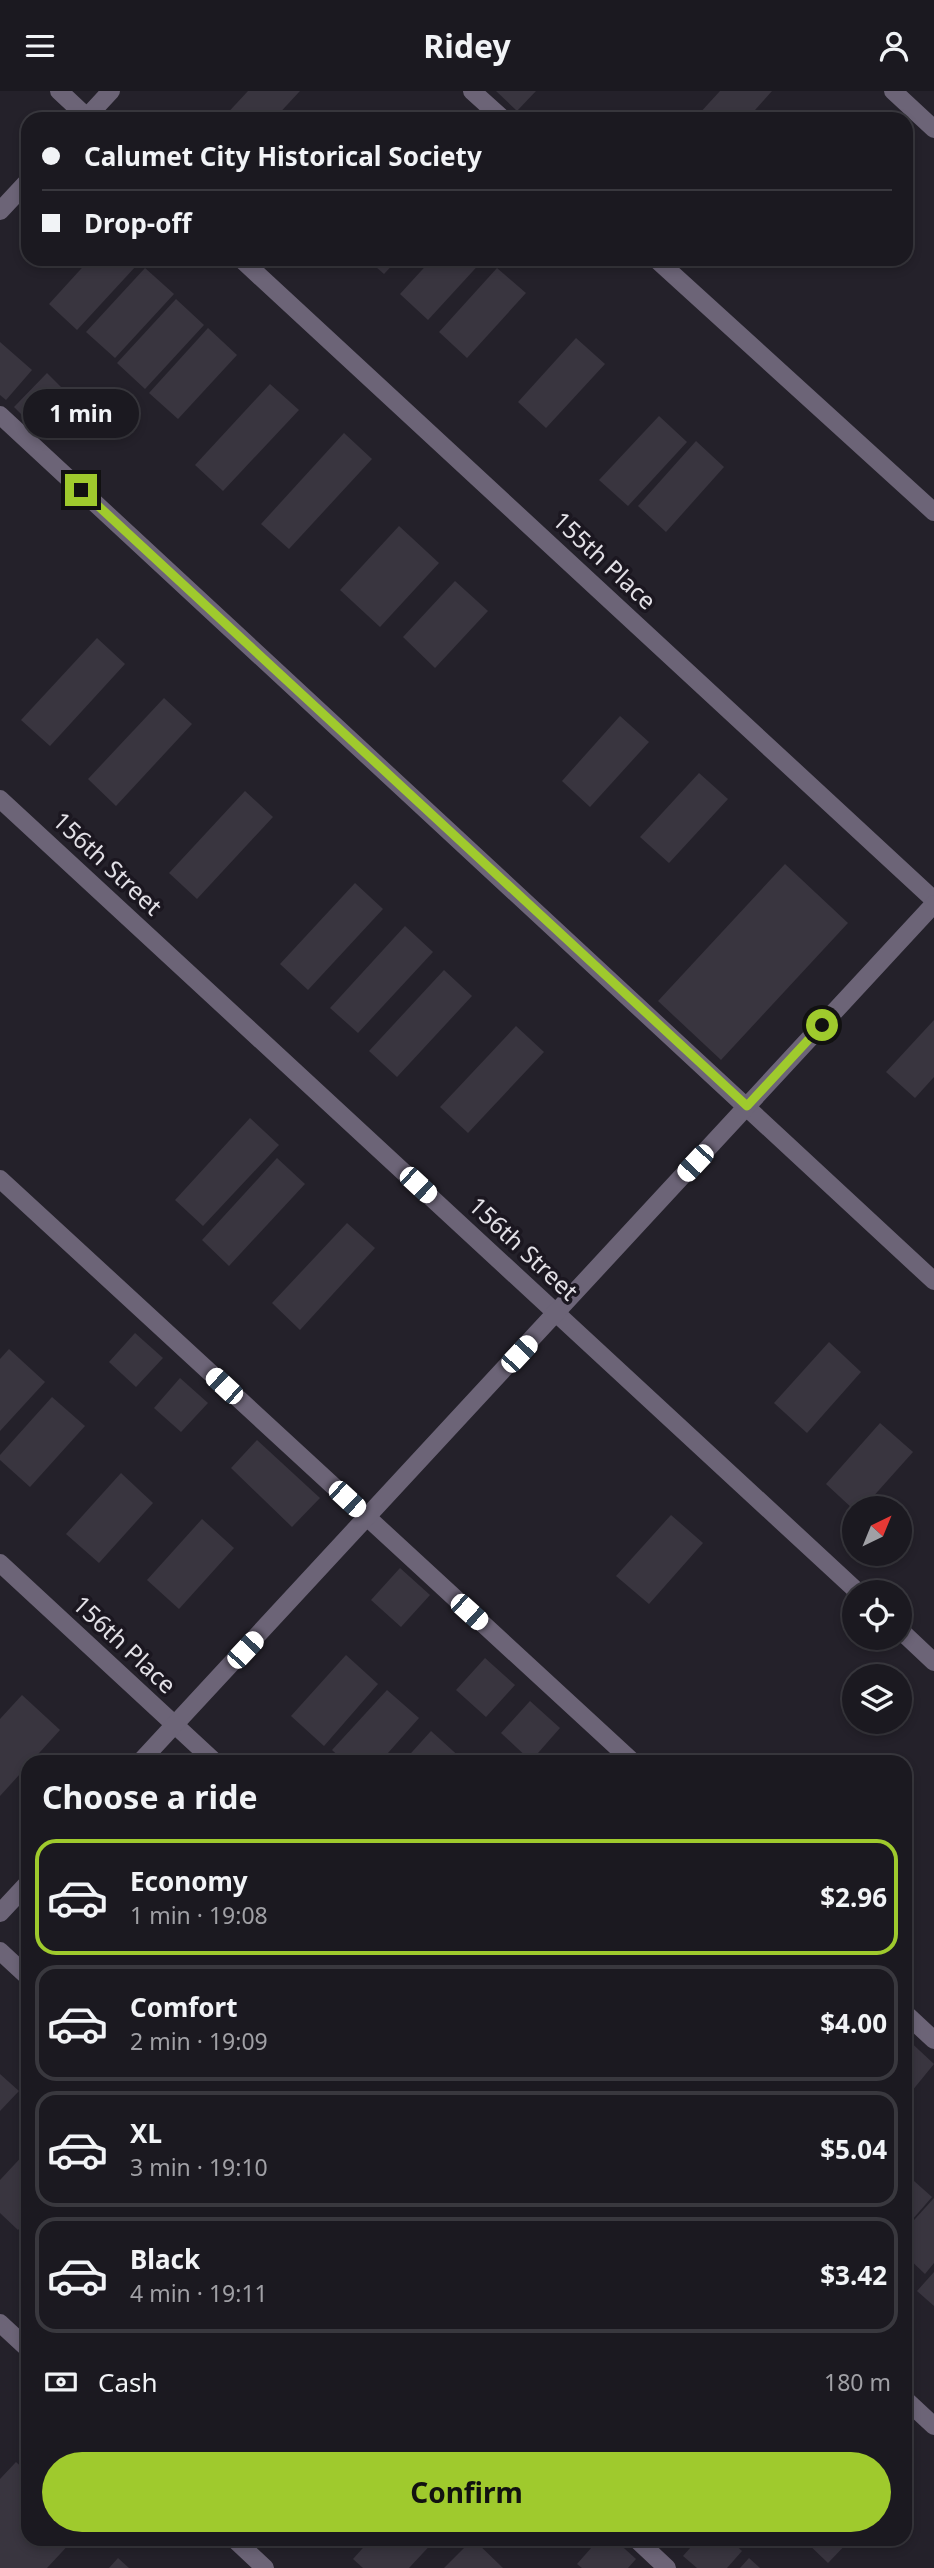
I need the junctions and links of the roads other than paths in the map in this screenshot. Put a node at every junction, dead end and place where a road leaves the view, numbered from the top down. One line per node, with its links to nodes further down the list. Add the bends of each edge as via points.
1 (59, 91): 5 (street)
2 (111, 91): 6 (street)
3 (472, 91): 7 (street)
4 (893, 91): 8 (street)
5 (81, 112)
6 (92, 112)
7 (495, 112)
8 (934, 129)
9 (21, 188): 10 (street)
10 (0, 211)
11 (249, 266): 16 (street, 155th Place)
12 (664, 266): 14 (street)
13 (0, 415): 17 (street)
14 (934, 512)
15 (0, 799): 20 (street, 156th Street)
16 (934, 902): 17 (street)
17 (747, 1106): 19 (street); 20 (street)
18 (0, 1179): 21 (street)
19 (934, 1281)
20 (557, 1313): 21 (street); 23 (street, 156th Street)
21 (367, 1518): 26 (street); 29 (street)
22 (0, 1563): 26 (street, 156th Place)
23 (845, 1580)
24 (912, 1641): 25 (street)
25 (934, 1662)
26 (175, 1725): 27 (street); 28 (street, 156th Place)
27 (147, 1755)
28 (207, 1755)
29 (625, 1755)
30 (21, 1890): 31 (street)
31 (0, 1913)
32 (0, 1951): 33 (street)
33 (21, 1970)
34 (912, 2020): 35 (street)
35 (934, 2040)
36 (0, 2323): 37 (street)
37 (21, 2342)
38 (912, 2406): 39 (street)
39 (934, 2426)
40 (241, 2546): 42 (street)
41 (643, 2546): 43 (street)
42 (265, 2568)
43 (667, 2568)

